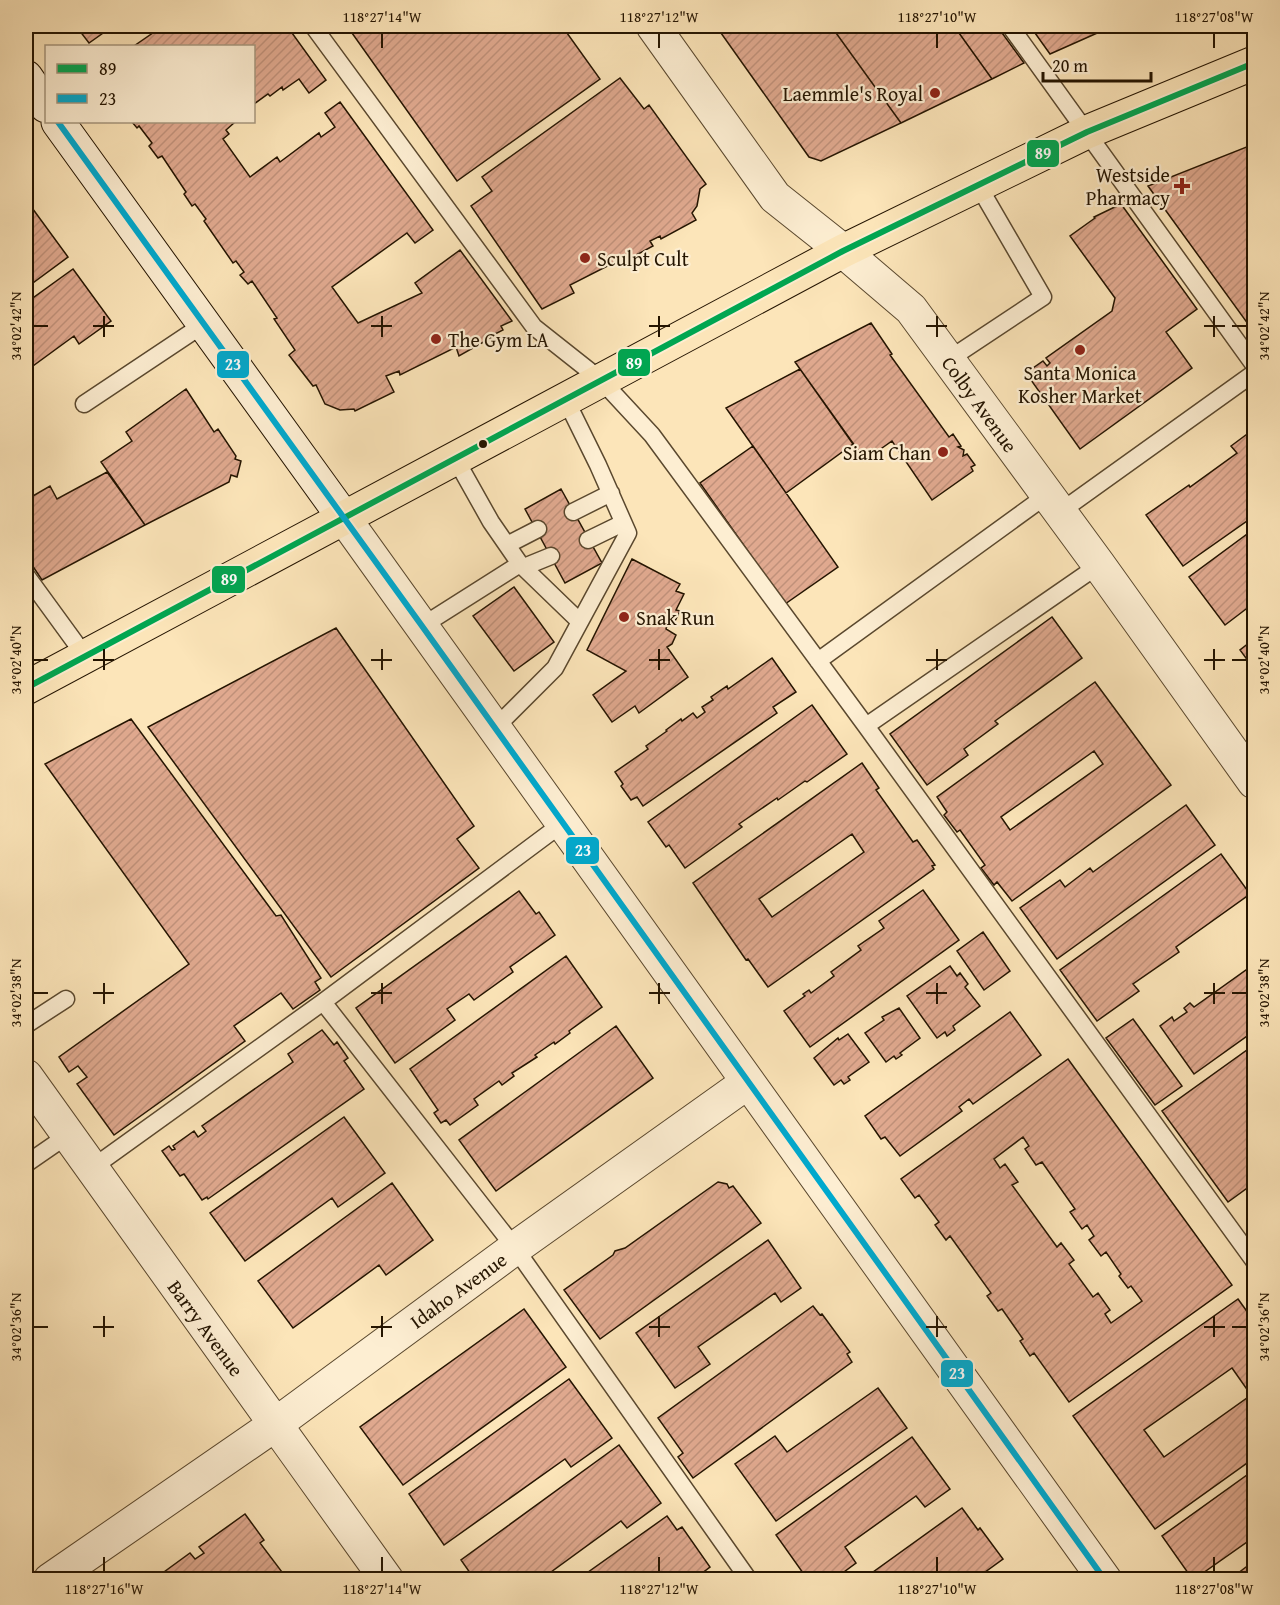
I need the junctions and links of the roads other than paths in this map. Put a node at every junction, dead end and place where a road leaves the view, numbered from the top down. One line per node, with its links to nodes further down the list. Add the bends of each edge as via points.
1 (313, 26): 15 (lane, via 534,327)
2 (653, 26): 10 (street, Colby Avenue, via 775,196)
3 (1010, 26): 8 (lane)
4 (1254, 63): 8 (main road)
5 (26, 77): 6 (street)
6 (45, 105)
7 (59, 123): 11 (street)
8 (1087, 132): 9 (main road); 13 (lane)
9 (978, 185): 10 (main road); 12 (lane, via 1043,297)
10 (843, 250): 12 (street, Colby Avenue, via 911,309); 15 (main road)
11 (204, 324): 17 (lane); 22 (street)
12 (948, 360): 20 (street, Colby Avenue)
13 (1254, 365)
14 (1254, 374): 20 (lane)
15 (601, 380): 16 (main road); 34 (lane, via 652,435)
16 (565, 398): 18 (main road); 19 (lane)
17 (84, 404)
18 (456, 458): 22 (main road); 26 (lane)
19 (611, 493): 21 (lane); 23 (lane)
20 (1053, 504): 28 (street, Colby Avenue); 34 (lane)
21 (573, 512)
22 (344, 518): 32 (street); 33 (main road)
23 (623, 523): 25 (lane); 31 (lane, via 628,533)
24 (538, 529): 26 (lane)
25 (588, 540)
26 (507, 545): 29 (lane)
27 (551, 556): 29 (lane)
28 (1099, 565): 36 (lane); 38 (street, Colby Avenue)
29 (522, 566): 31 (lane); 32 (lane)
30 (26, 575): 33 (lane)
31 (579, 621): 37 (lane, via 555,668)
32 (422, 626): 37 (street)
33 (85, 656): 35 (main road)
34 (818, 661): 36 (lane)
35 (26, 688)
36 (866, 726): 49 (lane)
37 (495, 728): 39 (street)
38 (1254, 782)
39 (563, 823): 41 (lane); 44 (street)
40 (66, 999): 42 (lane)
41 (322, 1002): 47 (lane); 48 (lane)
42 (26, 1025)
43 (26, 1076): 45 (street, Barry Avenue)
44 (748, 1082): 48 (street, Idaho Avenue); 54 (street)
45 (68, 1135): 46 (lane); 47 (street, Barry Avenue)
46 (26, 1164)
47 (92, 1168): 50 (street, Barry Avenue)
48 (515, 1248): 50 (street, Idaho Avenue); 53 (lane)
49 (1254, 1261)
50 (276, 1424): 51 (street, Idaho Avenue); 52 (street, Barry Avenue)
51 (50, 1580)
52 (387, 1580)
53 (749, 1580)
54 (1105, 1580)

